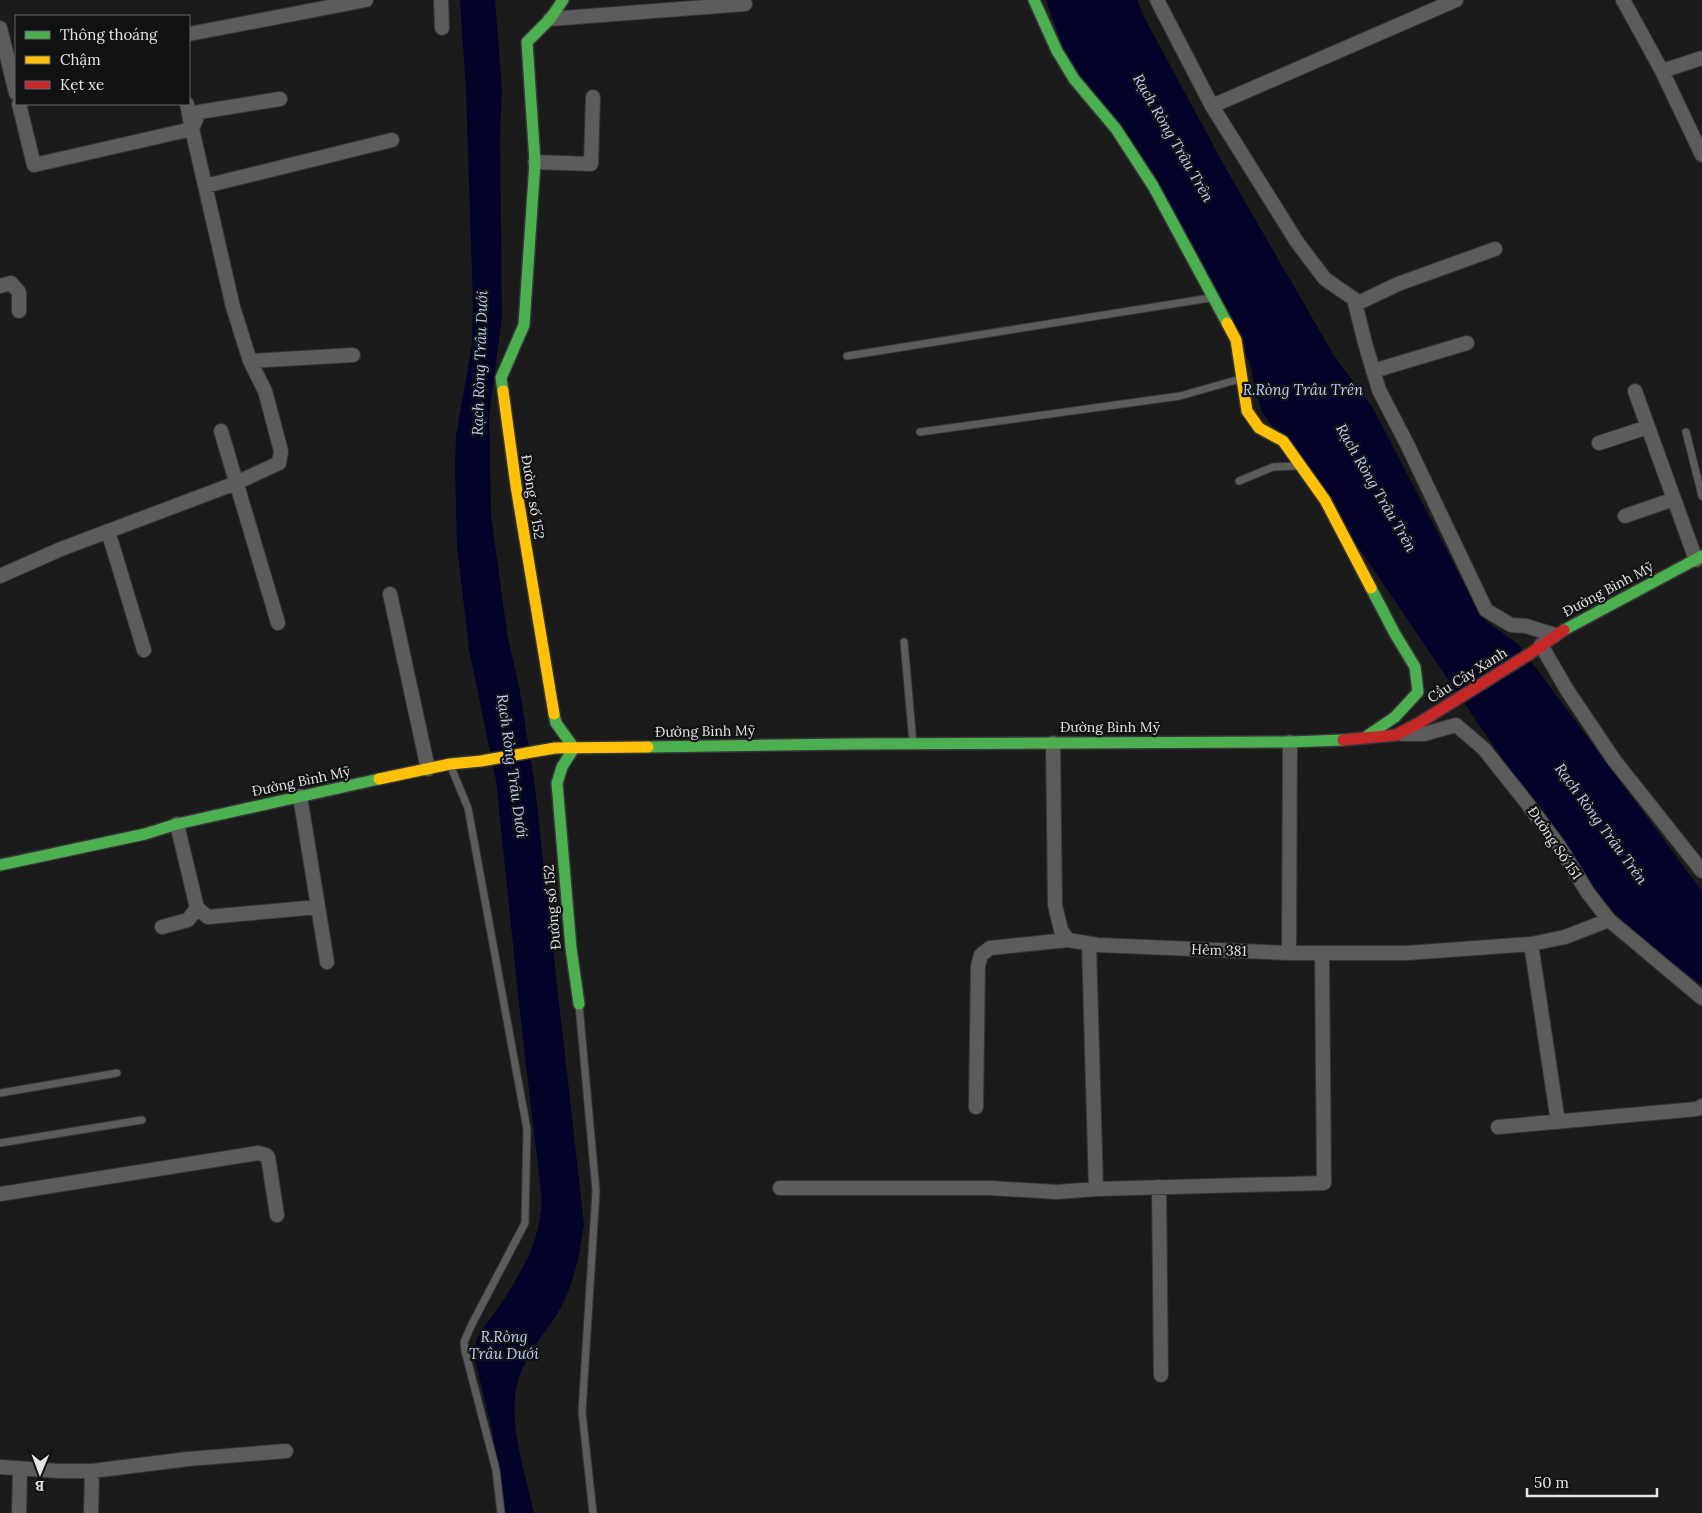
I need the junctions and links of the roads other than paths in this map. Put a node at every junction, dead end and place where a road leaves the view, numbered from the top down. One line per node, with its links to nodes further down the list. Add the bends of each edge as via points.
1 (366, 0): 12 (street)
2 (442, 0): 11 (street)
3 (563, 0): 9 (street, Đường số 152)
4 (1034, 0): 28 (street, via 1057,51 1074,79 1116,129 1153,186)
5 (1157, 0): 20 (street)
6 (1456, 0): 20 (street)
7 (1623, 0): 14 (street)
8 (745, 4): 9 (street)
9 (550, 19): 24 (street, Đường số 152, via 527,42)
10 (0, 28): 15 (street)
11 (442, 28)
12 (190, 34)
13 (1702, 58): 14 (street)
14 (1662, 71): 23 (street)
15 (15, 89)
16 (593, 97): 24 (street, via 591,164)
17 (280, 99): 21 (street, via 199,112)
18 (19, 105): 21 (street, via 34,164)
19 (187, 105): 21 (street)
20 (1212, 106): 29 (street, via 1298,242 1325,279 1354,299)
21 (192, 129): 25 (street)
22 (392, 140): 25 (street)
23 (1702, 155)
24 (535, 162): 64 (street, Đường số 152, via 524,325 501,378 556,723)
25 (205, 186): 34 (street, via 233,308)
26 (1495, 249): 29 (street, via 1398,284)
27 (0, 286): 30 (street, via 11,283 19,292)
28 (1212, 298): 33 (lane); 36 (street, via 1236,340)
29 (1356, 304): 35 (street)
30 (20, 311)
31 (1467, 343): 35 (street)
32 (353, 355): 34 (street)
33 (847, 356)
34 (250, 362): 45 (street, via 265,391 281,451 280,463)
35 (1373, 371): 54 (street, via 1379,390 1486,610 1511,625)
36 (1242, 378): 40 (lane, via 1180,396); 43 (street, via 1247,411 1259,428 1283,442)
37 (1635, 391): 38 (street)
38 (1648, 427): 42 (street); 47 (street)
39 (221, 431): 45 (street)
40 (920, 432)
41 (1686, 432): 46 (lane)
42 (1599, 443)
43 (1301, 466): 44 (lane, via 1273,467); 60 (street, via 1325,500 1415,667 1418,692 1406,708)
44 (1239, 481)
45 (236, 483): 49 (street); 53 (street)
46 (1702, 496)
47 (1674, 498): 48 (street); 50 (street)
48 (1625, 516)
49 (108, 531): 51 (street); 57 (street)
50 (1699, 558): 54 (street, Đường Bình Mỹ)
51 (0, 576)
52 (390, 594): 66 (street)
53 (278, 623)
54 (1555, 634): 56 (street, Đường Bình Mỹ)
55 (904, 642): 63 (lane)
56 (1536, 649): 58 (street, Cầu Cây Xanh); 70 (street, via 1614,760)
57 (144, 650)
58 (1419, 723): 59 (street, Đường Bình Mỹ)
59 (1396, 734): 60 (street, Đường Bình Mỹ); 73 (street, Đường Số 151, via 1424,734 1456,725 1484,749 1559,846)
60 (1361, 739): 61 (street, Đường Bình Mỹ)
61 (1290, 742): 62 (street, Đường Bình Mỹ); 78 (street)
62 (1053, 743): 63 (street, Đường Bình Mỹ); 75 (street, via 1055,904 1061,930)
63 (913, 744): 64 (street, Đường Bình Mỹ)
64 (574, 748): 65 (street, Đường Bình Mỹ); 82 (street, Đường số 152, via 557,783)
65 (450, 764): 66 (street, Đường Bình Mỹ); 104 (lane, via 468,808 527,1129 525,1223 464,1342 496,1470)
66 (428, 769): 67 (street, Đường Bình Mỹ)
67 (300, 796): 68 (street, Đường Bình Mỹ); 71 (street)
68 (177, 824): 69 (street, Đường Bình Mỹ, via 145,834); 72 (street)
69 (0, 865)
70 (1702, 871)
71 (318, 907): 72 (street, via 208,917); 80 (street)
72 (197, 908): 74 (street, via 188,920)
73 (1609, 920): 77 (street, Hẻm 381, via 1565,937); 81 (street, Đường Số 151)
74 (162, 927)
75 (1068, 940): 76 (street, Hẻm 381); 87 (street, Hẻm 381, via 998,946 981,955 978,966)
76 (1090, 944): 78 (street, Hẻm 381); 94 (street)
77 (1530, 944): 79 (street, Hẻm 381, via 1407,953); 89 (street)
78 (1289, 953): 79 (street, Hẻm 381)
79 (1322, 954): 92 (street, via 1324,1183)
80 (327, 962)
81 (1702, 998): 83 (street)
82 (579, 1004): 105 (lane, via 596,1191 582,1412)
83 (1702, 1004)
84 (116, 1073): 85 (lane)
85 (0, 1093)
86 (1702, 1106): 89 (street)
87 (976, 1107)
88 (142, 1120): 91 (lane)
89 (1558, 1122): 90 (street)
90 (1498, 1127)
91 (0, 1143)
92 (1159, 1187): 94 (street); 97 (street)
93 (780, 1188): 94 (street, via 990,1188 1057,1192)
94 (1096, 1189)
95 (0, 1194): 96 (street, via 262,1153 270,1162)
96 (277, 1215)
97 (1161, 1375)
98 (286, 1451): 101 (street)
99 (0, 1468): 100 (street)
100 (20, 1468): 101 (street); 102 (street)
101 (92, 1471): 103 (street)
102 (19, 1513)
103 (91, 1513)
104 (501, 1513)
105 (593, 1513)

